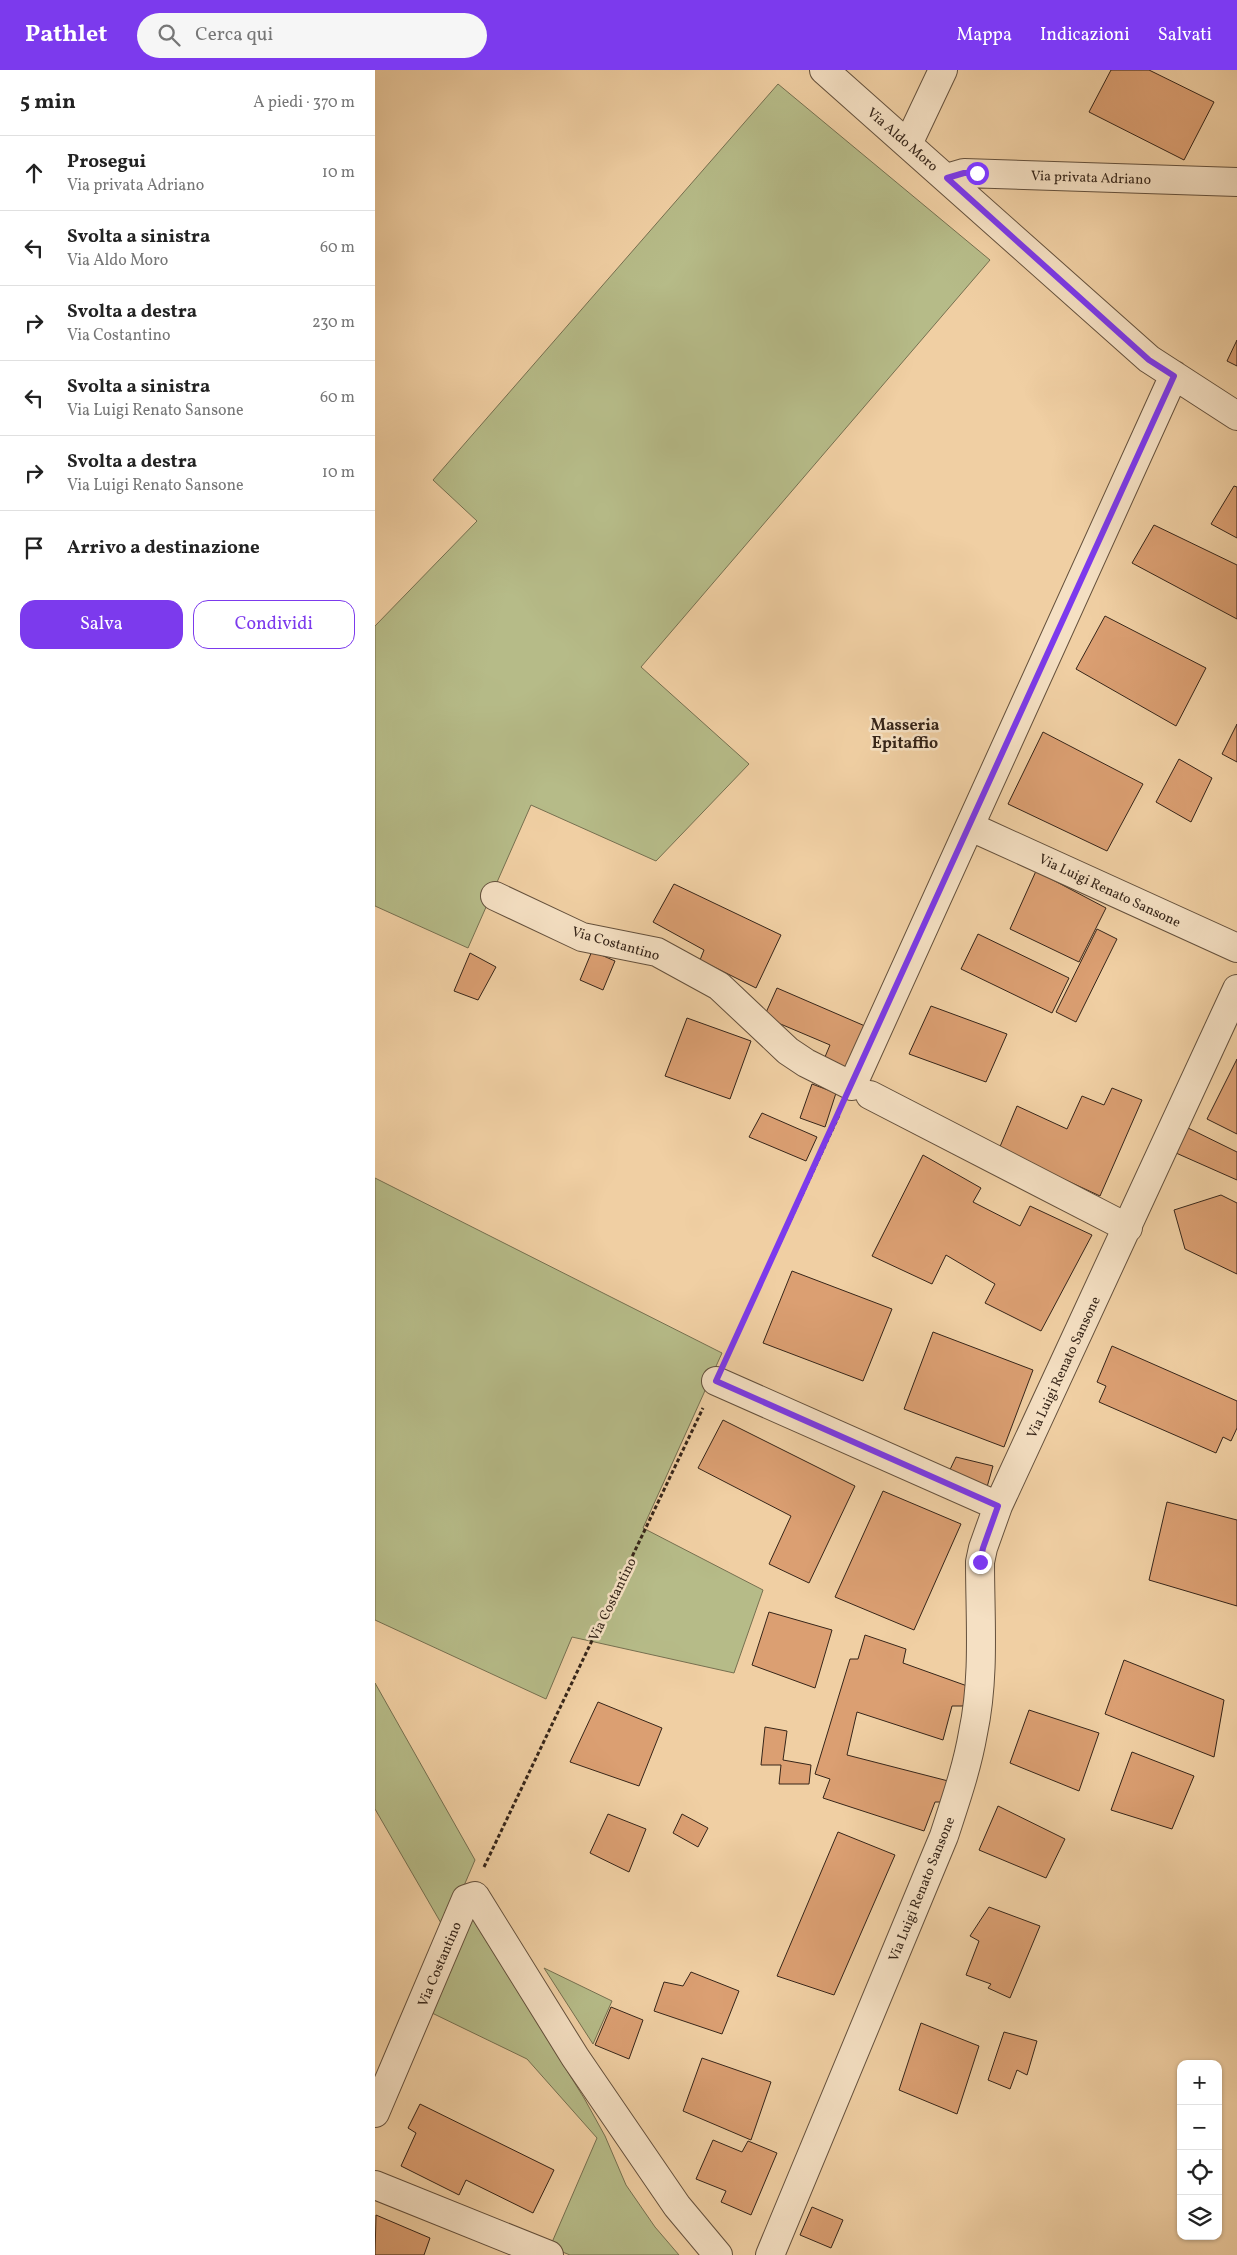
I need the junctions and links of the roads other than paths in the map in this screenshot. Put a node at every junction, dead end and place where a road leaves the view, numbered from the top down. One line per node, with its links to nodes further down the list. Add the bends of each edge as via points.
1 (824, 70): 3 (street, Via Aldo Moro)
2 (943, 70): 3 (street)
3 (908, 144): 4 (street, Via Aldo Moro)
4 (947, 178): 5 (street, Via privata Adriano, via 964,173); 6 (street, Via Aldo Moro, via 1149,360)
5 (1237, 182)
6 (1174, 376): 7 (street, Via Aldo Moro); 12 (street)
7 (1237, 416)
8 (982, 832): 10 (street, Via Luigi Renato Sansone)
9 (495, 896): 12 (street, Via Costantino, via 582,936 657,952 719,986 788,1051)
10 (1237, 948)
11 (1237, 989): 13 (street, Via Luigi Renato Sansone)
12 (861, 1090): 13 (street)
13 (1128, 1228): 15 (street, Via Luigi Renato Sansone)
14 (716, 1381): 15 (street)
15 (998, 1506): 20 (street, Via Luigi Renato Sansone, via 980,1562 981,1667 974,1732 961,1784 944,1836)
16 (375, 2113): 19 (street, Via Costantino, via 466,1899 473,1895 478,1898 591,2081 677,2206)
17 (375, 2185): 18 (street)
18 (549, 2255)
19 (718, 2255)
20 (770, 2255)

